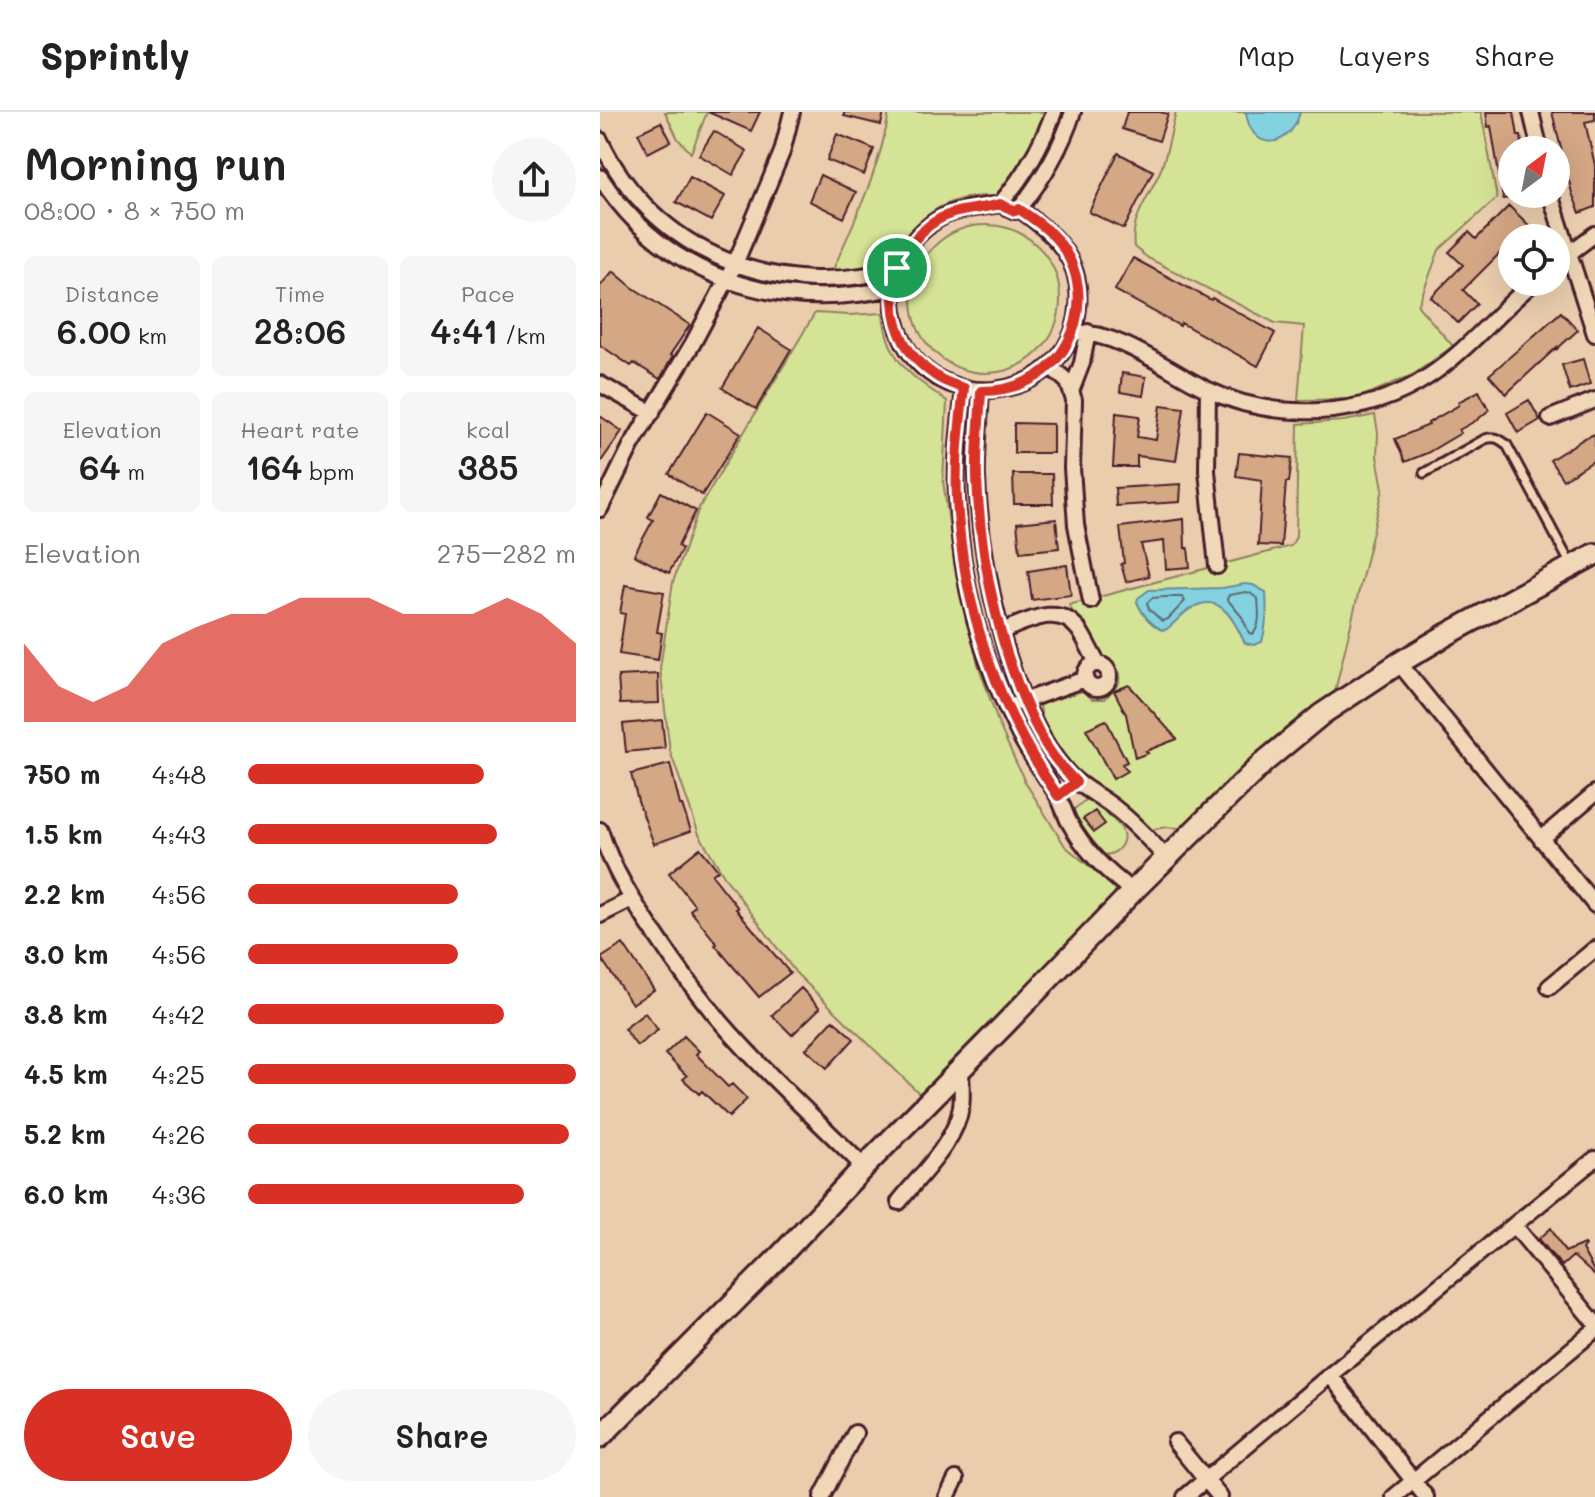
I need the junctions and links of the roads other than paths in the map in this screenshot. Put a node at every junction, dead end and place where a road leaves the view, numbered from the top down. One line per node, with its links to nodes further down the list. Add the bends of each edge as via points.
1 (792, 112): 13 (street, via 782,152)
2 (1054, 112): 8 (street, via 1027,169)
3 (1073, 112): 9 (street, via 1046,172)
4 (1531, 112): 5 (street)
5 (1537, 136)
6 (600, 140): 13 (street, via 630,188 662,221)
7 (600, 177): 15 (street, via 651,235 687,261)
8 (1000, 204): 9 (street); 14 (street, via 960,210 933,223 911,244)
9 (1019, 209): 18 (street, via 1048,230 1072,264 1079,305)
10 (1595, 234): 11 (street)
11 (1570, 251)
12 (1570, 258): 20 (street)
13 (735, 264): 14 (street, via 776,276 819,280); 15 (street)
14 (897, 268): 16 (street)
15 (728, 280): 16 (street, via 774,293 821,298); 28 (street)
16 (892, 288): 23 (street, via 900,333 914,357 935,376)
17 (1519, 296): 25 (street, via 1431,375 1351,408 1290,411)
18 (1073, 332): 19 (street); 21 (street)
19 (1088, 332): 24 (street); 25 (street)
20 (1595, 334)
21 (1050, 366): 24 (street); 26 (street, via 1018,385)
22 (600, 384): 28 (street)
23 (964, 388): 26 (street); 39 (street, via 957,483 961,551 986,657)
24 (1072, 389): 35 (street, via 1076,525)
25 (1208, 390): 34 (street, via 1207,471)
26 (981, 391): 36 (street, via 981,529)
27 (1595, 400): 29 (street)
28 (652, 413): 31 (street)
29 (1550, 418)
30 (1424, 473): 33 (lane, via 1485,439 1500,439)
31 (600, 509)
32 (1595, 554): 33 (street)
33 (1569, 562): 37 (street)
34 (1217, 566)
35 (1091, 601)
36 (1002, 631): 38 (street); 38 (street, via 1039,617 1061,616 1078,628 1098,664 1108,670 1101,687 1091,687 1085,679)
37 (1399, 663): 44 (street); 45 (street, via 1322,714 1264,762)
38 (1024, 701): 39 (street); 40 (street, via 1043,741)
39 (1006, 707): 42 (street)
40 (1076, 782): 42 (street); 45 (street, via 1125,816)
41 (1595, 793): 44 (street)
42 (1058, 796): 46 (street, via 1080,840)
43 (600, 830): 47 (street)
44 (1541, 839): 48 (street)
45 (1167, 859): 46 (street)
46 (1133, 891): 52 (street)
47 (632, 899): 49 (street); 54 (street, via 720,1020)
48 (1595, 905)
49 (600, 915)
50 (1595, 949): 51 (street)
51 (1549, 987)
52 (961, 1069): 54 (street); 55 (street, via 961,1110 954,1129)
53 (1595, 1159): 56 (street)
54 (864, 1167): 61 (street)
55 (899, 1202)
56 (1514, 1225): 57 (street); 59 (street)
57 (1595, 1323)
58 (1595, 1330): 65 (street)
59 (1330, 1375): 64 (street); 65 (street)
60 (855, 1433): 66 (street)
61 (600, 1437)
62 (1175, 1442): 64 (street)
63 (956, 1479): 67 (street)
64 (1206, 1480): 68 (street); 69 (street)
65 (1413, 1481): 70 (street); 71 (street)
66 (822, 1497)
67 (947, 1497)
68 (1185, 1497)
69 (1220, 1497)
70 (1394, 1497)
71 (1426, 1497)

